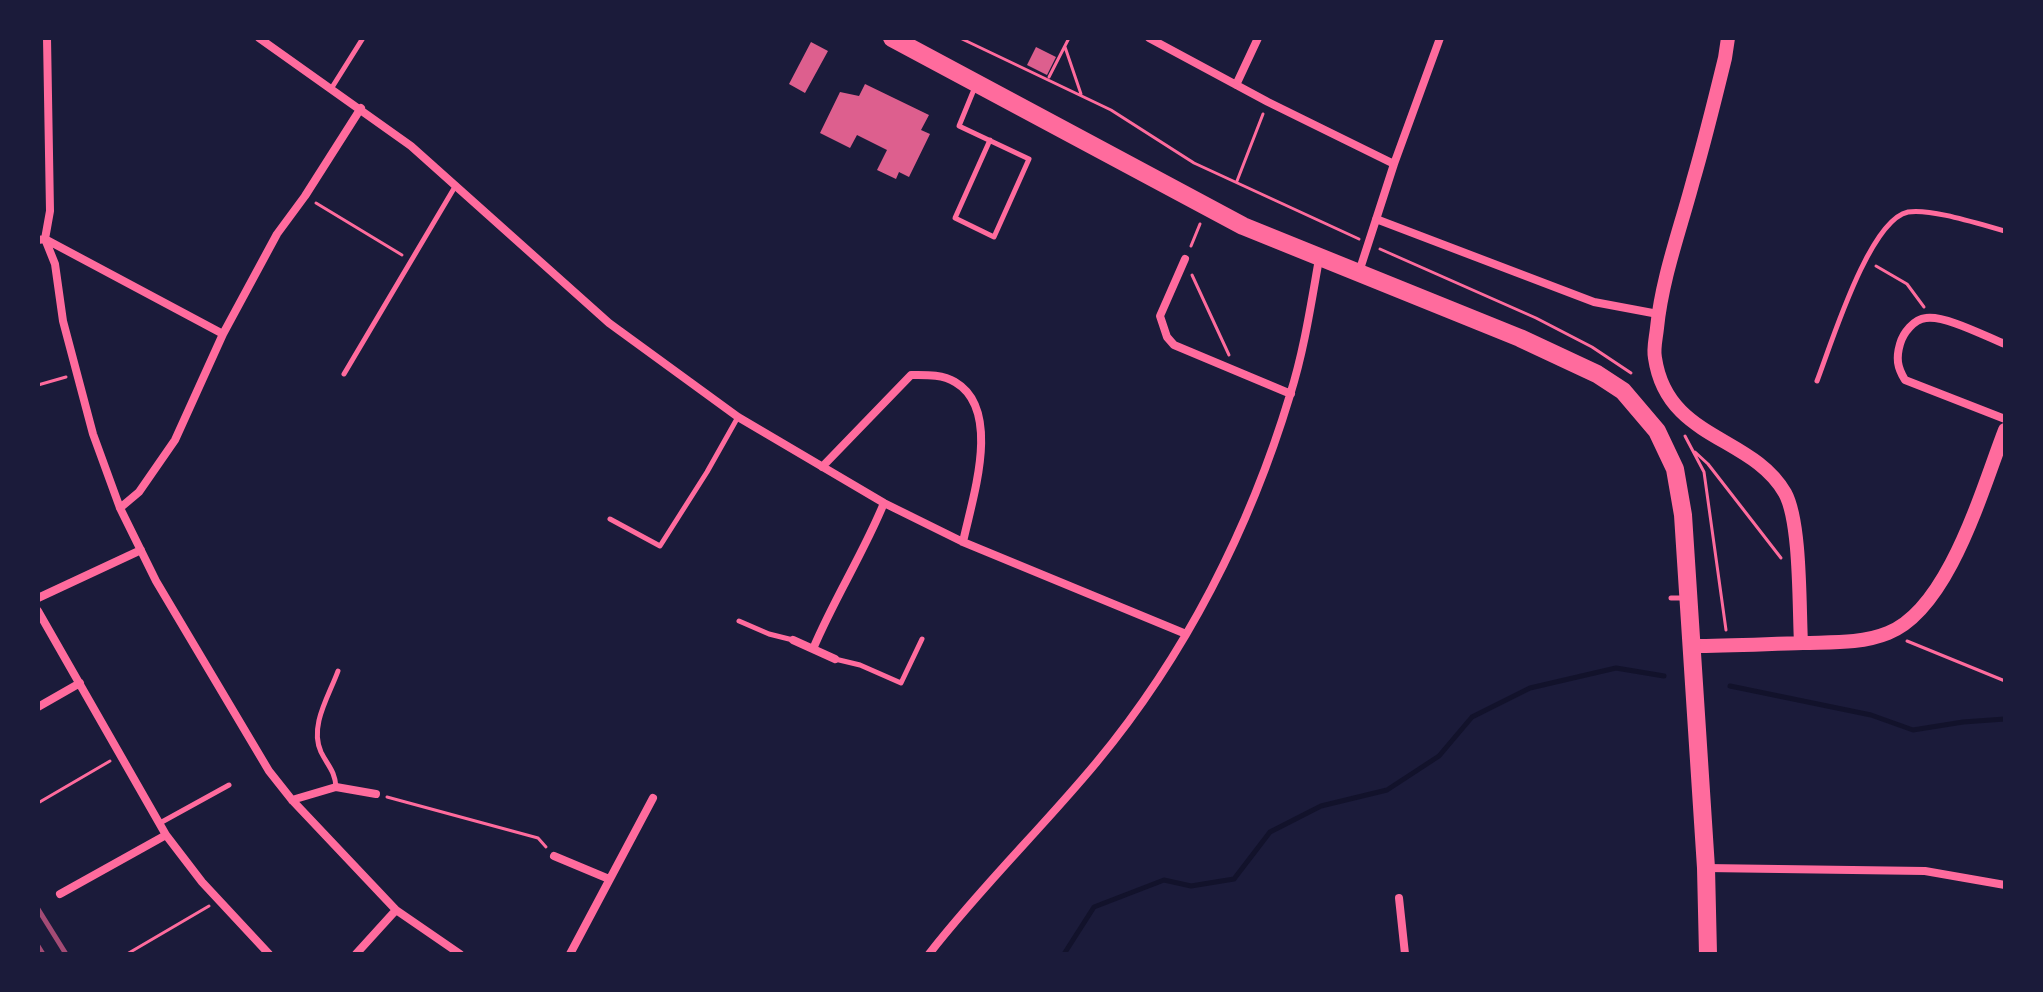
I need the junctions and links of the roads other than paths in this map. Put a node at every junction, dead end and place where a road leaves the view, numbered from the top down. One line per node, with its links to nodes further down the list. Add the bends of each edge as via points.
1 (47, 38): 18 (street, via 50,211)
2 (259, 38): 11 (street)
3 (363, 38): 11 (lane)
4 (892, 38): 9 (highway)
5 (1149, 38): 10 (street)
6 (1258, 38): 10 (street)
7 (1440, 38): 14 (street)
8 (1728, 38): 22 (street)
9 (977, 83): 13 (lane, via 959,126); 19 (highway, via 1207,208)
10 (1236, 85): 14 (street)
11 (331, 89): 12 (street)
12 (361, 108): 15 (street); 23 (street, via 277,234)
13 (990, 140): 13 (lane, via 1029,159 994,237 955,218)
14 (1394, 164): 16 (street)
15 (456, 184): 25 (lane); 28 (street, via 609,323)
16 (1376, 219): 21 (street); 22 (street, via 1594,302)
17 (2005, 231): 26 (lane, via 1908,212 1886,226 1865,260)
18 (41, 239): 23 (street); 33 (street, via 55,264 77,374)
19 (1319, 258): 21 (highway); 27 (street)
20 (1185, 259): 27 (street, via 1160,316 1174,345)
21 (1359, 272): 44 (highway, via 1532,343 1623,391 1657,431 1675,469 1683,515 1680,598)
22 (1658, 314): 43 (street, via 1654,357 1673,403 1689,421 1760,465 1776,480 1791,508)
23 (223, 334): 33 (street, via 175,440 139,492)
24 (2005, 344): 29 (street, via 1926,318 1902,337 1897,356 1905,380)
25 (344, 374)
26 (1817, 381)
27 (1291, 394): 40 (street, via 1240,532)
28 (738, 417): 31 (street); 34 (lane, via 660,546)
29 (2005, 419)
30 (2005, 430): 43 (street, via 1952,562 1937,591 1913,618 1889,633 1854,641)
31 (822, 467): 32 (street); 35 (street, via 911,375 954,381 979,415 982,442)
32 (884, 503): 35 (street); 45 (street)
33 (120, 508): 36 (street)
34 (610, 519)
35 (963, 542): 40 (street)
36 (141, 550): 37 (street); 54 (street, via 209,673)
37 (38, 598)
38 (38, 611): 48 (street)
39 (739, 621): 42 (lane)
40 (1186, 634): 68 (street, via 1098,762)
41 (922, 639): 46 (lane, via 901,683)
42 (793, 640): 45 (street)
43 (1801, 643): 44 (street)
44 (1692, 646): 58 (highway)
45 (813, 649): 46 (street)
46 (835, 659)
47 (338, 671): 51 (lane, via 316,729)
48 (80, 683): 49 (street); 55 (street)
49 (38, 707)
50 (229, 785): 55 (lane)
51 (336, 787): 52 (street); 54 (street)
52 (376, 794)
53 (653, 798): 59 (street)
54 (292, 800): 63 (street)
55 (159, 824): 56 (street)
56 (166, 835): 61 (street); 64 (street)
57 (554, 856): 59 (street)
58 (1706, 868): 60 (street, via 1925,871); 70 (highway)
59 (609, 879): 67 (street)
60 (2005, 885)
61 (60, 894)
62 (1399, 898): 69 (street)
63 (396, 910): 65 (street); 66 (street)
64 (269, 954)
65 (356, 954)
66 (460, 954)
67 (570, 954)
68 (929, 954)
69 (1405, 954)
70 (1708, 954)

